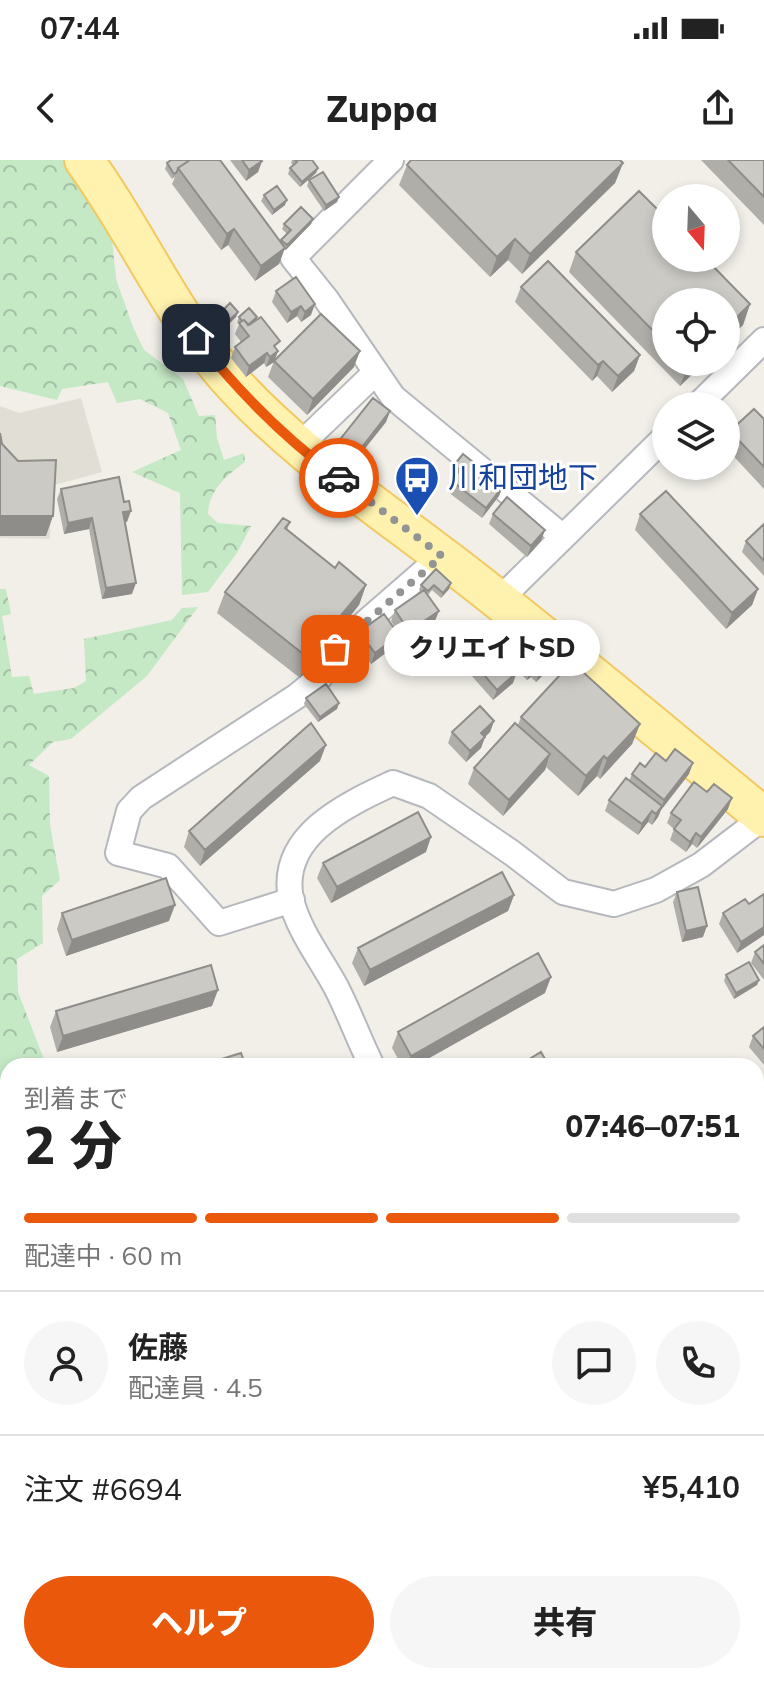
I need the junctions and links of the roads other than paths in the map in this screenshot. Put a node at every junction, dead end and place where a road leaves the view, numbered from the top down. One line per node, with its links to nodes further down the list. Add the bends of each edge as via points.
1 (84, 160): 6 (main road, via 196,338)
2 (391, 160): 4 (street, via 293,258)
3 (764, 340): 5 (street)
4 (376, 372): 6 (street); 8 (street, via 393,397)
5 (711, 392)
6 (299, 446): 9 (main road)
7 (652, 450): 8 (street)
8 (563, 537): 10 (street)
9 (442, 556): 10 (main road); 12 (street, via 335,649 320,677 297,696 172,776 129,811 118,853 168,866 219,923)
10 (499, 600): 11 (main road)
11 (764, 817): 12 (street, via 701,865 656,890 614,904 563,892 429,796 393,783 344,806 316,827 300,847 292,872)
12 (292, 900): 13 (street)
13 (368, 1058)

